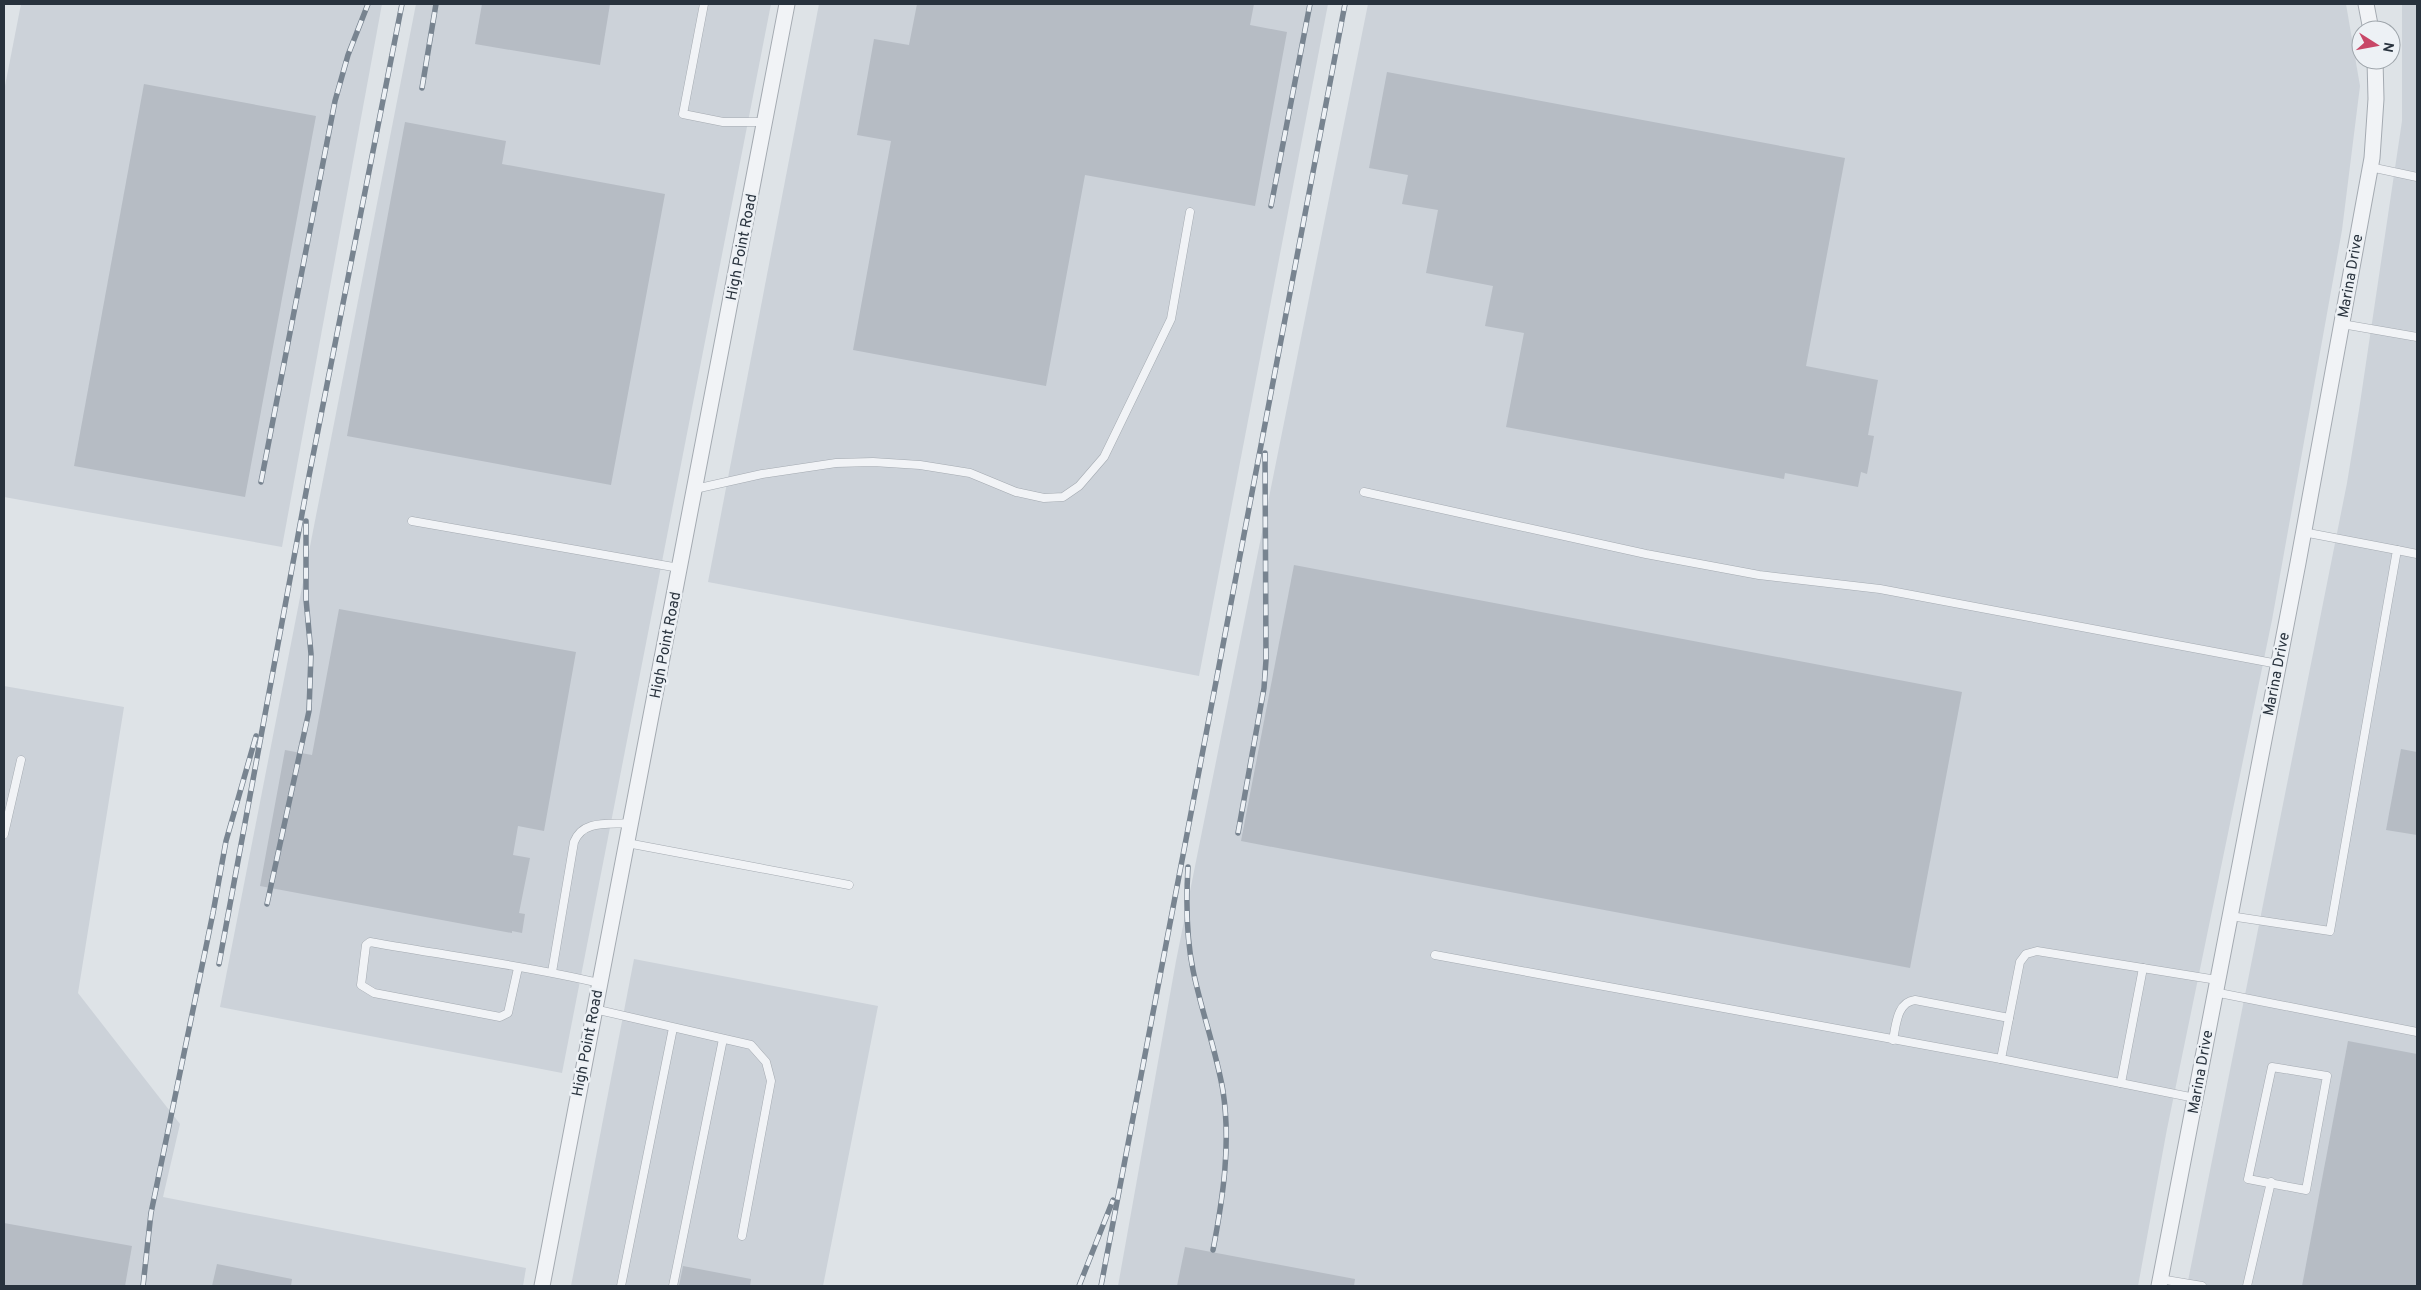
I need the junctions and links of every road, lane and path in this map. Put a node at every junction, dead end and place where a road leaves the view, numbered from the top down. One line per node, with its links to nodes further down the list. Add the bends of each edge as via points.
1 (704, 4): 6 (lane, via 683,114 722,122)
2 (786, 4): 6 (street, High Point Road)
3 (2366, 4): 4 (street)
4 (2369, 20)
5 (2375, 70): 7 (street, Marina Drive)
6 (764, 122): 12 (street, High Point Road)
7 (2370, 167): 8 (lane); 10 (street, Marina Drive)
8 (2417, 177)
9 (1190, 212): 12 (lane, via 1172,319 1104,457 1080,486 1063,497 1044,498 1016,492 970,473 873,462 827,464)
10 (2342, 324): 11 (lane); 15 (street, Marina Drive)
11 (2417, 338)
12 (695, 489): 18 (street, High Point Road)
13 (1364, 492): 19 (lane, via 1646,554 1760,575 1880,588)
14 (412, 521): 18 (lane)
15 (2303, 532): 16 (lane); 19 (street, Marina Drive)
16 (2398, 550): 17 (lane); 25 (lane, via 2330,931)
17 (2417, 554)
18 (679, 568): 21 (street, High Point Road)
19 (2278, 664): 25 (street, Marina Drive)
20 (21, 760): 22 (lane)
21 (631, 823): 23 (street, High Point Road); 29 (lane, via 586,826 578,832)
22 (4, 834)
23 (627, 843): 24 (lane); 30 (street, High Point Road)
24 (849, 885)
25 (2230, 916): 31 (street, Marina Drive)
26 (1436, 956): 37 (lane)
27 (518, 968): 27 (lane, via 370,942 366,945 361,985 374,992 500,1016 508,1013); 29 (lane)
28 (2143, 968): 31 (lane); 33 (lane, via 2037,951 2026,954 2020,962); 39 (lane)
29 (552, 972): 30 (lane)
30 (600, 982): 32 (street, High Point Road)
31 (2216, 986): 35 (lane); 40 (street, Marina Drive)
32 (594, 1009): 34 (lane); 44 (street, High Point Road)
33 (2009, 1018): 37 (lane, via 1908,1000 1902,1006); 38 (lane)
34 (673, 1028): 36 (lane); 45 (lane)
35 (2417, 1032)
36 (723, 1039): 42 (lane, via 751,1045 766,1062 771,1081); 46 (lane)
37 (1893, 1040): 38 (lane)
38 (2001, 1059): 39 (lane)
39 (2120, 1083): 40 (lane)
40 (2195, 1098): 43 (street, Marina Drive)
41 (2271, 1182): 41 (lane, via 2306,1190 2327,1076 2272,1067 2248,1179); 48 (lane)
42 (742, 1236)
43 (2160, 1283): 47 (lane)
44 (542, 1286)
45 (621, 1286)
46 (674, 1286)
47 (2202, 1286)
48 (2247, 1286)

